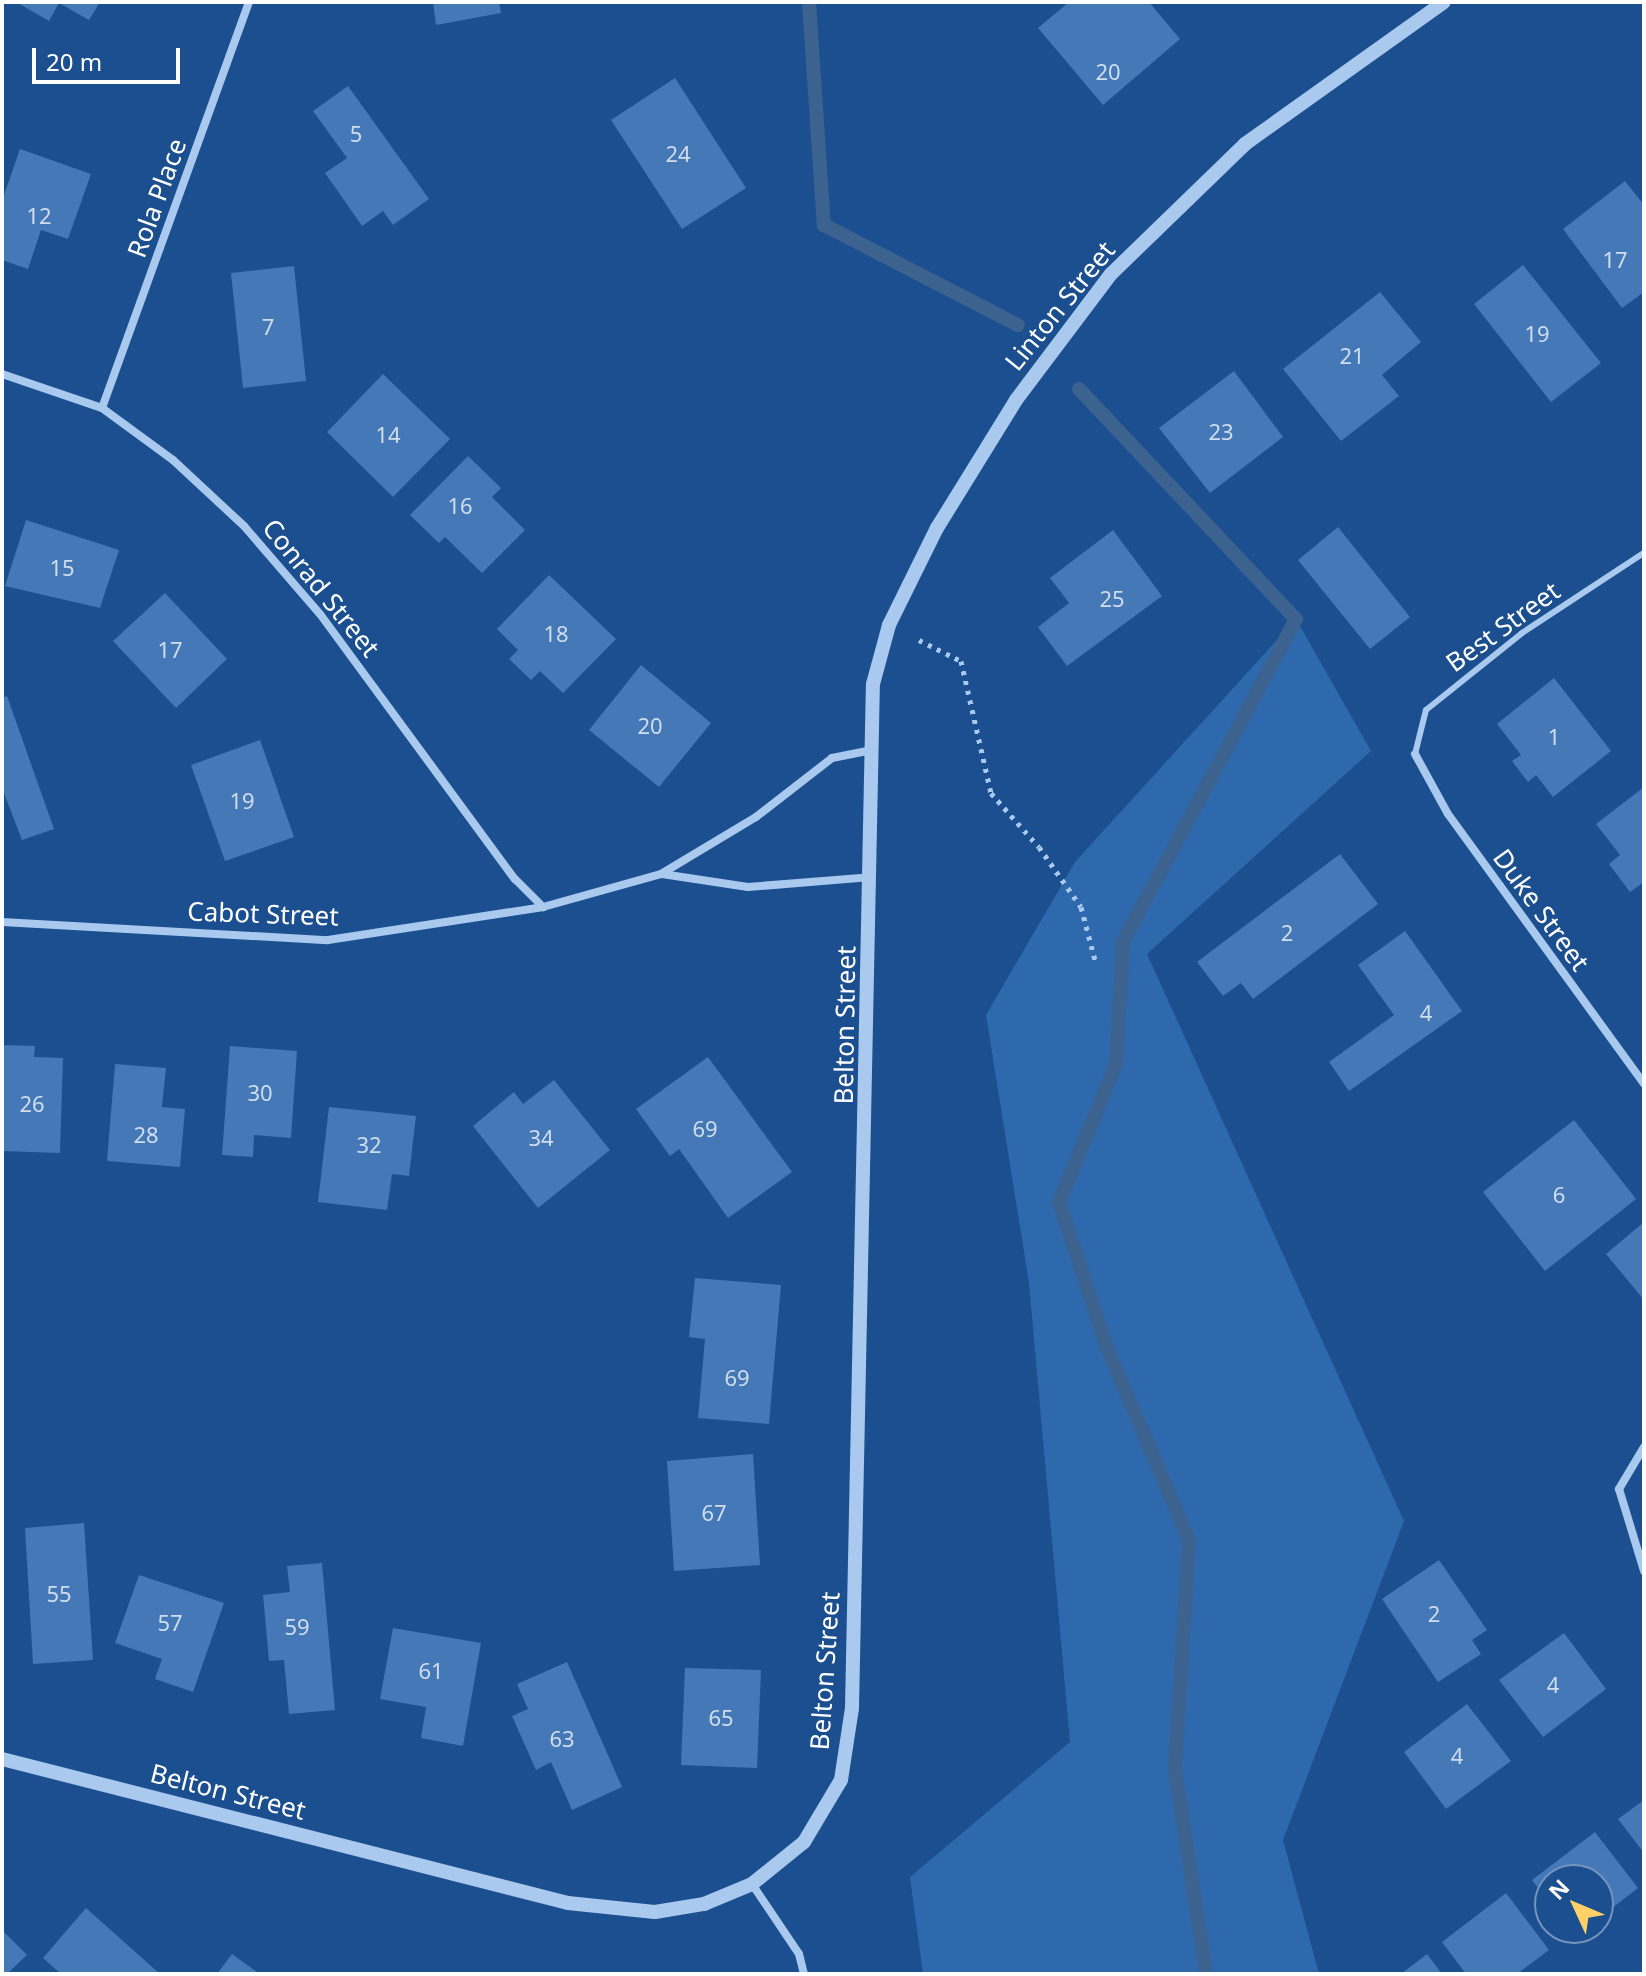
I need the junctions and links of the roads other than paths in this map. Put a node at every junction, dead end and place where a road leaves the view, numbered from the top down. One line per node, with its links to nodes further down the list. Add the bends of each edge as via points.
1 (249, 2): 4 (street, Rola Place)
2 (1444, 2): 6 (street, Linton Street, via 1245,144 1111,274 1016,400 937,528 889,625 873,684)
3 (2, 374): 4 (street, Conrad Street)
4 (102, 408): 10 (street, Conrad Street, via 173,460 244,526 320,614 515,879)
5 (1644, 553): 7 (lane, Best Street, via 1522,633 1426,710)
6 (872, 750): 8 (street, Cabot Street, via 832,758 756,817); 9 (street, Belton Street)
7 (1415, 754): 12 (street, Duke Street, via 1456,826)
8 (661, 874): 9 (street, Cabot Street, via 748,887); 10 (street, Cabot Street)
9 (873, 877): 16 (street, Belton Street, via 852,1708 841,1780 804,1842)
10 (543, 907): 11 (street, Cabot Street, via 328,940)
11 (2, 922)
12 (1644, 1084)
13 (1644, 1447): 14 (street, via 1619,1489)
14 (1644, 1571)
15 (2, 1759): 16 (street, Belton Street, via 568,1903 655,1912 704,1904)
16 (752, 1884): 17 (street, via 799,1954)
17 (804, 1974)

